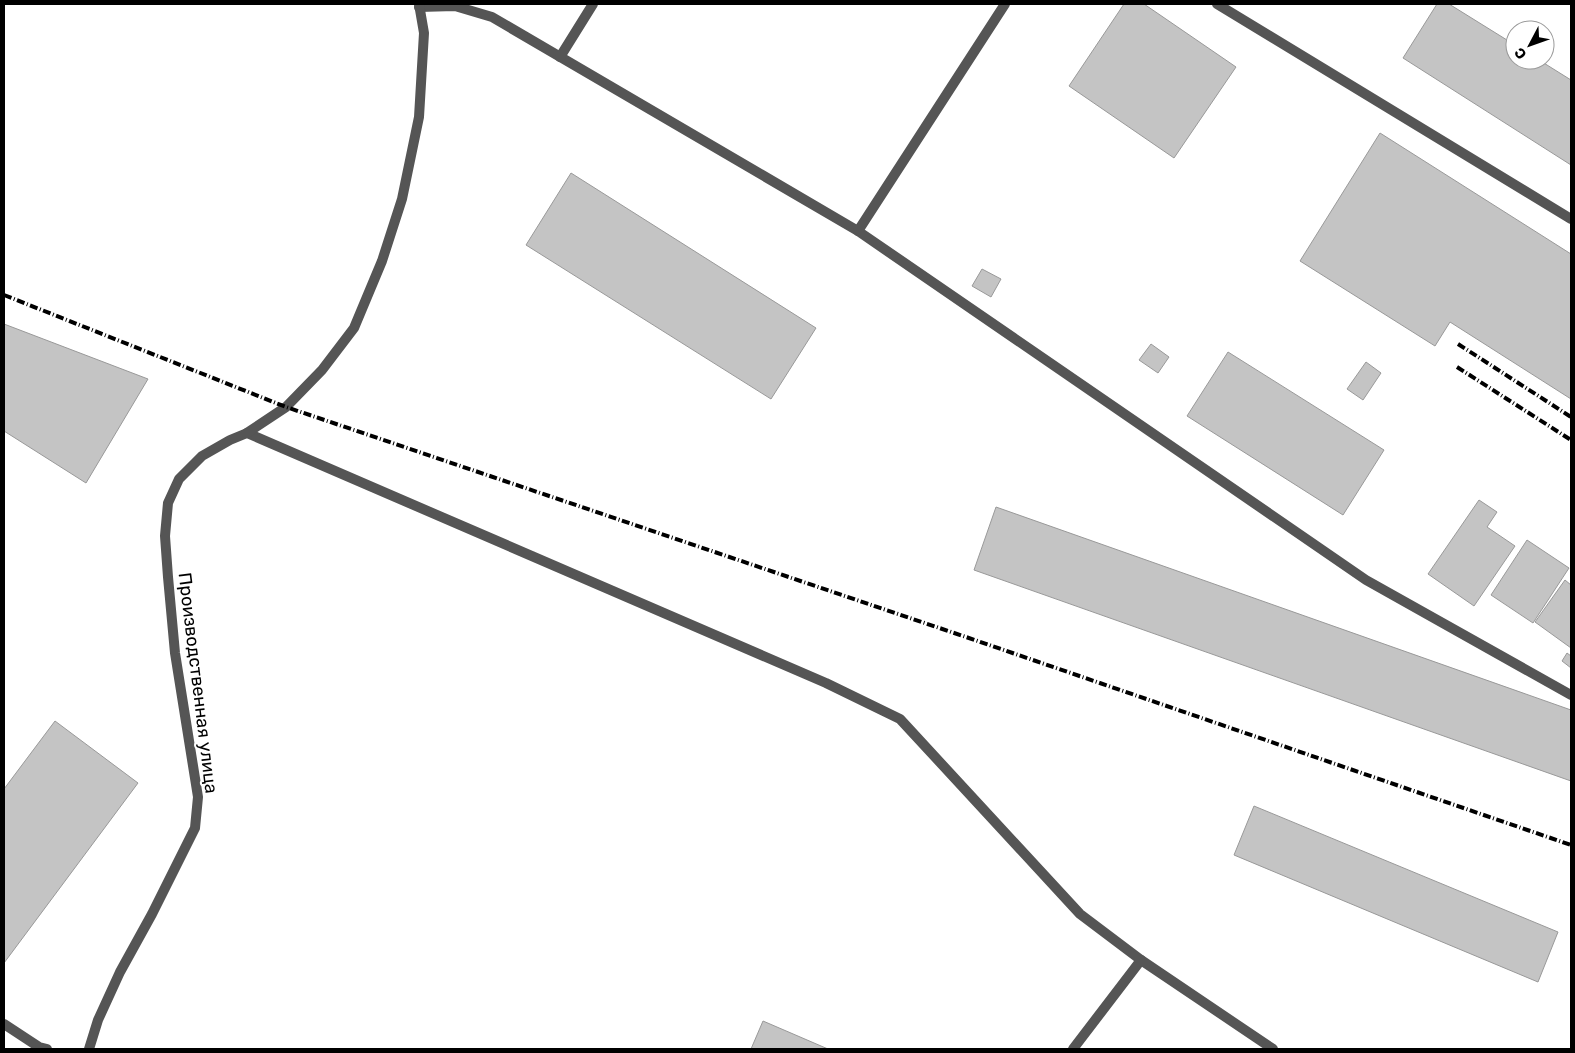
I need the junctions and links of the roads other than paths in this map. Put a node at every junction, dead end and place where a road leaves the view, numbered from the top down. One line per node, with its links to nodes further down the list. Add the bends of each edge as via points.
1 (593, 4): 5 (street)
2 (1005, 4): 7 (street)
3 (1218, 4): 6 (street)
4 (419, 5): 5 (street, via 455,6 492,17); 8 (street, Производственная улица, via 424,34 419,117 402,199 382,261 354,328 322,370 286,407)
5 (560, 57): 7 (street)
6 (1571, 219)
7 (858, 231): 9 (street, via 1366,580)
8 (247, 434): 10 (street, via 826,682 900,719 1080,914); 13 (street, Производственная улица, via 202,456 179,478 168,503 165,536 174,653 198,797 195,828 120,972)
9 (1571, 695)
10 (1141, 960): 14 (street); 15 (street)
11 (4, 1024): 12 (street)
12 (47, 1049)
13 (89, 1049)
14 (1073, 1049)
15 (1273, 1049)

